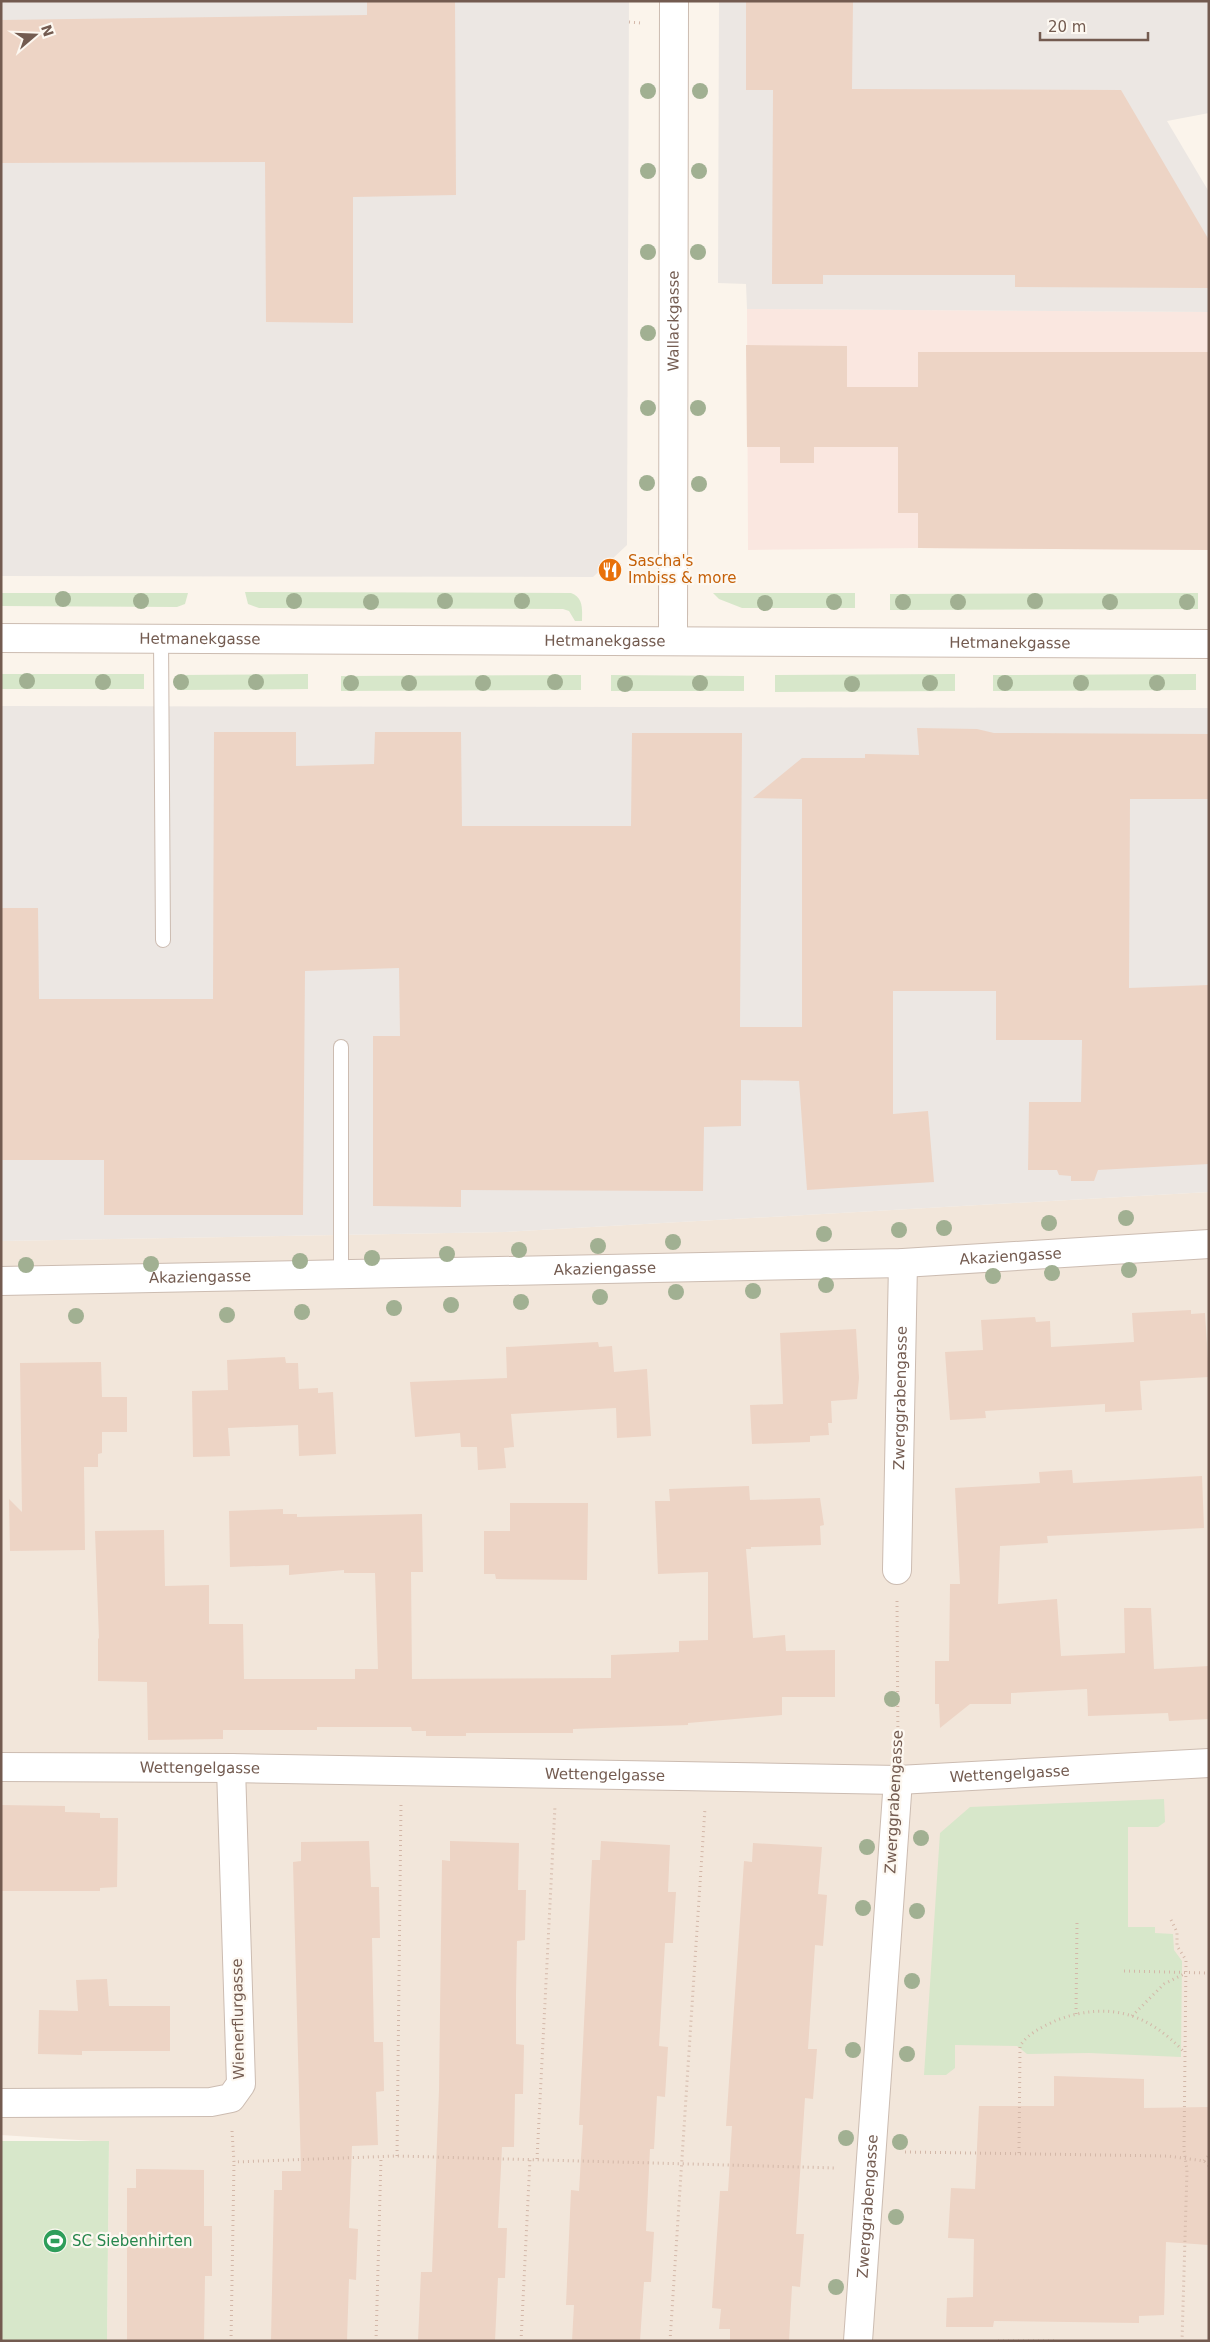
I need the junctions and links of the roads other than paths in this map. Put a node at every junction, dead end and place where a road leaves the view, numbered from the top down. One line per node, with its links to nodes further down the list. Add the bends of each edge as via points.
1 (674, 1): 4 (street, Wallackgasse)
2 (1, 638): 3 (street, Hetmanekgasse)
3 (161, 638): 4 (street, Hetmanekgasse); 6 (lane)
4 (673, 641): 5 (street, Hetmanekgasse)
5 (1209, 644)
6 (163, 940)
7 (341, 1047): 10 (lane)
8 (1209, 1244): 9 (street, Akaziengasse)
9 (903, 1263): 10 (street, Akaziengasse); 12 (street, Zwerggrabengasse)
10 (341, 1274): 11 (street, Akaziengasse)
11 (1, 1281)
12 (897, 1570)
13 (1209, 1763): 16 (street, Wettengelgasse)
14 (1, 1767): 15 (street, Wettengelgasse)
15 (231, 1768): 16 (street, Wettengelgasse); 17 (street, Wienerflurgasse, via 241,2084 230,2098 211,2102)
16 (898, 1780): 18 (street, Zwerggrabengasse)
17 (1, 2102)
18 (858, 2341)

